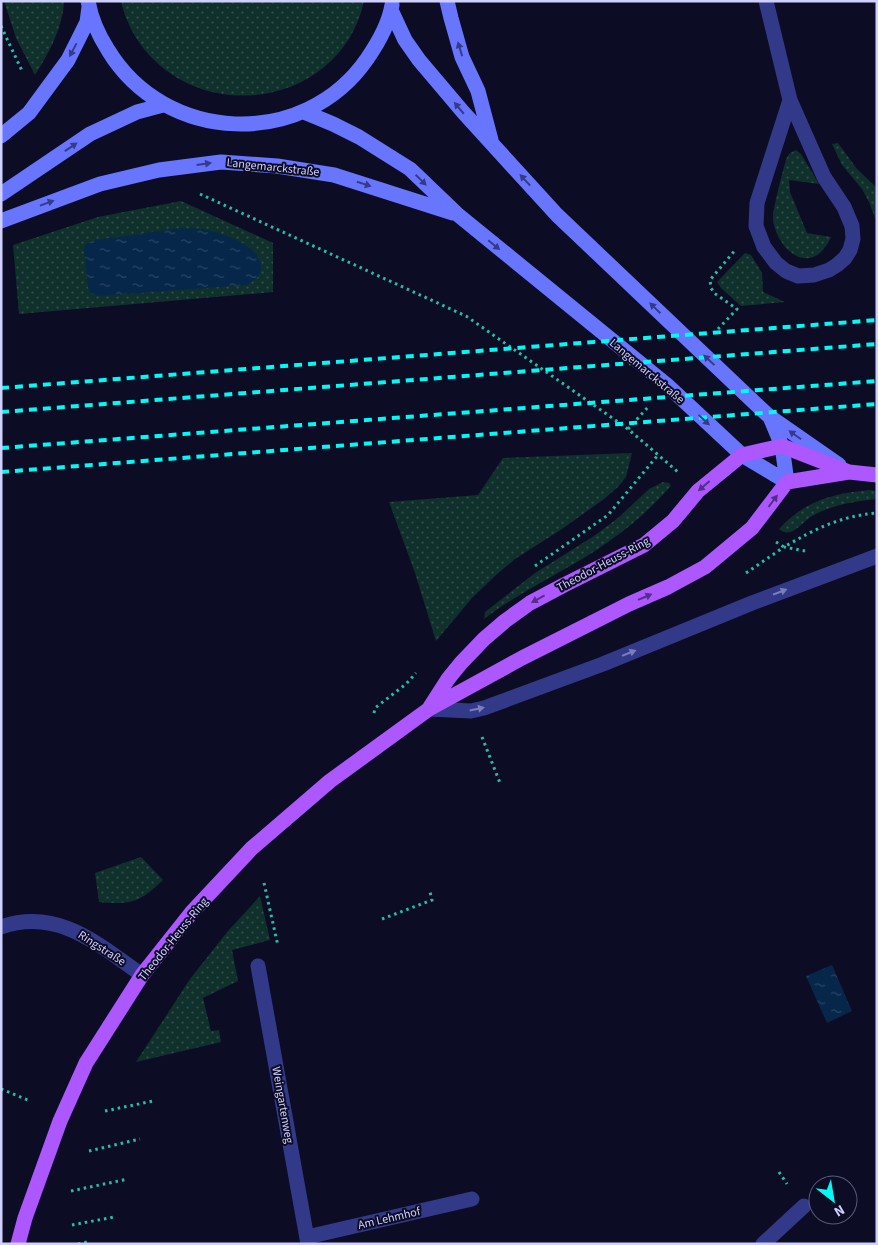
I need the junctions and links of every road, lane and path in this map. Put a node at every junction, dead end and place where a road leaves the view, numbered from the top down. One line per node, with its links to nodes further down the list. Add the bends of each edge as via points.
1 (448, 1): 9 (main road, one-way to 1, via 478,91 462,57)
2 (766, 1): 5 (street)
3 (89, 3): 6 (main road, via 99,36 116,63 138,86); 8 (main road, one-way to 8, via 88,22 68,60 29,112)
4 (392, 6): 7 (main road, via 379,42 359,70 334,94); 9 (main road, one-way to 4, via 419,60 405,40)
5 (790, 100): 13 (street, via 757,203); 13 (street, via 824,177 844,208 852,226 853,239 850,250 838,265 814,275 798,276 776,263 764,247)
6 (164, 105): 7 (main road, via 197,119 233,125 270,122); 10 (main road, one-way to 6, via 90,134 137,112)
7 (304, 112): 11 (main road, Langemarckstraße, one-way to 11, via 359,137 410,169)
8 (1, 136)
9 (492, 144): 16 (main road, one-way to 9, via 557,215)
10 (1, 194)
11 (457, 214): 12 (main road, Langemarckstraße, one-way to 11, via 100,184 160,170 221,162 334,174); 18 (main road, Langemarckstraße, one-way to 18, via 667,385)
12 (1, 220)
13 (756, 226): 15 (path, via 710,280 714,293)
14 (312, 244): 22 (path, via 466,316 628,429)
15 (737, 309)
16 (770, 417): 17 (main road); 19 (main road, one-way to 16)
17 (782, 446): 18 (main road, Theodor-Heuss-Ring); 19 (main road); 21 (main road)
18 (742, 455): 21 (main road, Langemarckstraße); 22 (main road, Theodor-Heuss-Ring, one-way to 22)
19 (849, 472): 20 (main road); 21 (main road)
20 (877, 475)
21 (787, 482): 24 (main road, Theodor-Heuss-Ring, one-way to 21)
22 (698, 491): 26 (main road, Theodor-Heuss-Ring, one-way to 26, via 674,521 644,545 564,584 504,621 452,674)
23 (877, 513): 24 (path, via 859,514 819,527 784,547)
24 (752, 528): 26 (main road, Theodor-Heuss-Ring, one-way to 24, via 522,658 698,571)
25 (877, 556): 26 (street, one-way to 25, via 471,711 484,708)
26 (429, 709): 33 (main road, Theodor-Heuss-Ring, via 330,781 252,848 192,912)
27 (489, 756): 28 (path)
28 (500, 783)
29 (430, 892): 30 (path, via 432,900)
30 (382, 919)
31 (1, 927): 33 (street, Ringstraße, via 17,921 30,921 66,927 95,942)
32 (258, 966): 46 (street, Weingartenweg)
33 (142, 975): 47 (main road, Theodor-Heuss-Ring, via 86,1063 60,1121)
34 (1, 1089): 35 (path)
35 (30, 1101)
36 (153, 1101): 37 (path)
37 (105, 1111)
38 (140, 1139): 39 (path)
39 (89, 1150)
40 (128, 1179): 41 (path)
41 (71, 1191)
42 (472, 1199): 46 (street, Am Lehmhof)
43 (804, 1206): 50 (street)
44 (114, 1217): 45 (path)
45 (72, 1225)
46 (308, 1240)
47 (18, 1244)
48 (78, 1244): 49 (path)
49 (87, 1244)
50 (763, 1244)

